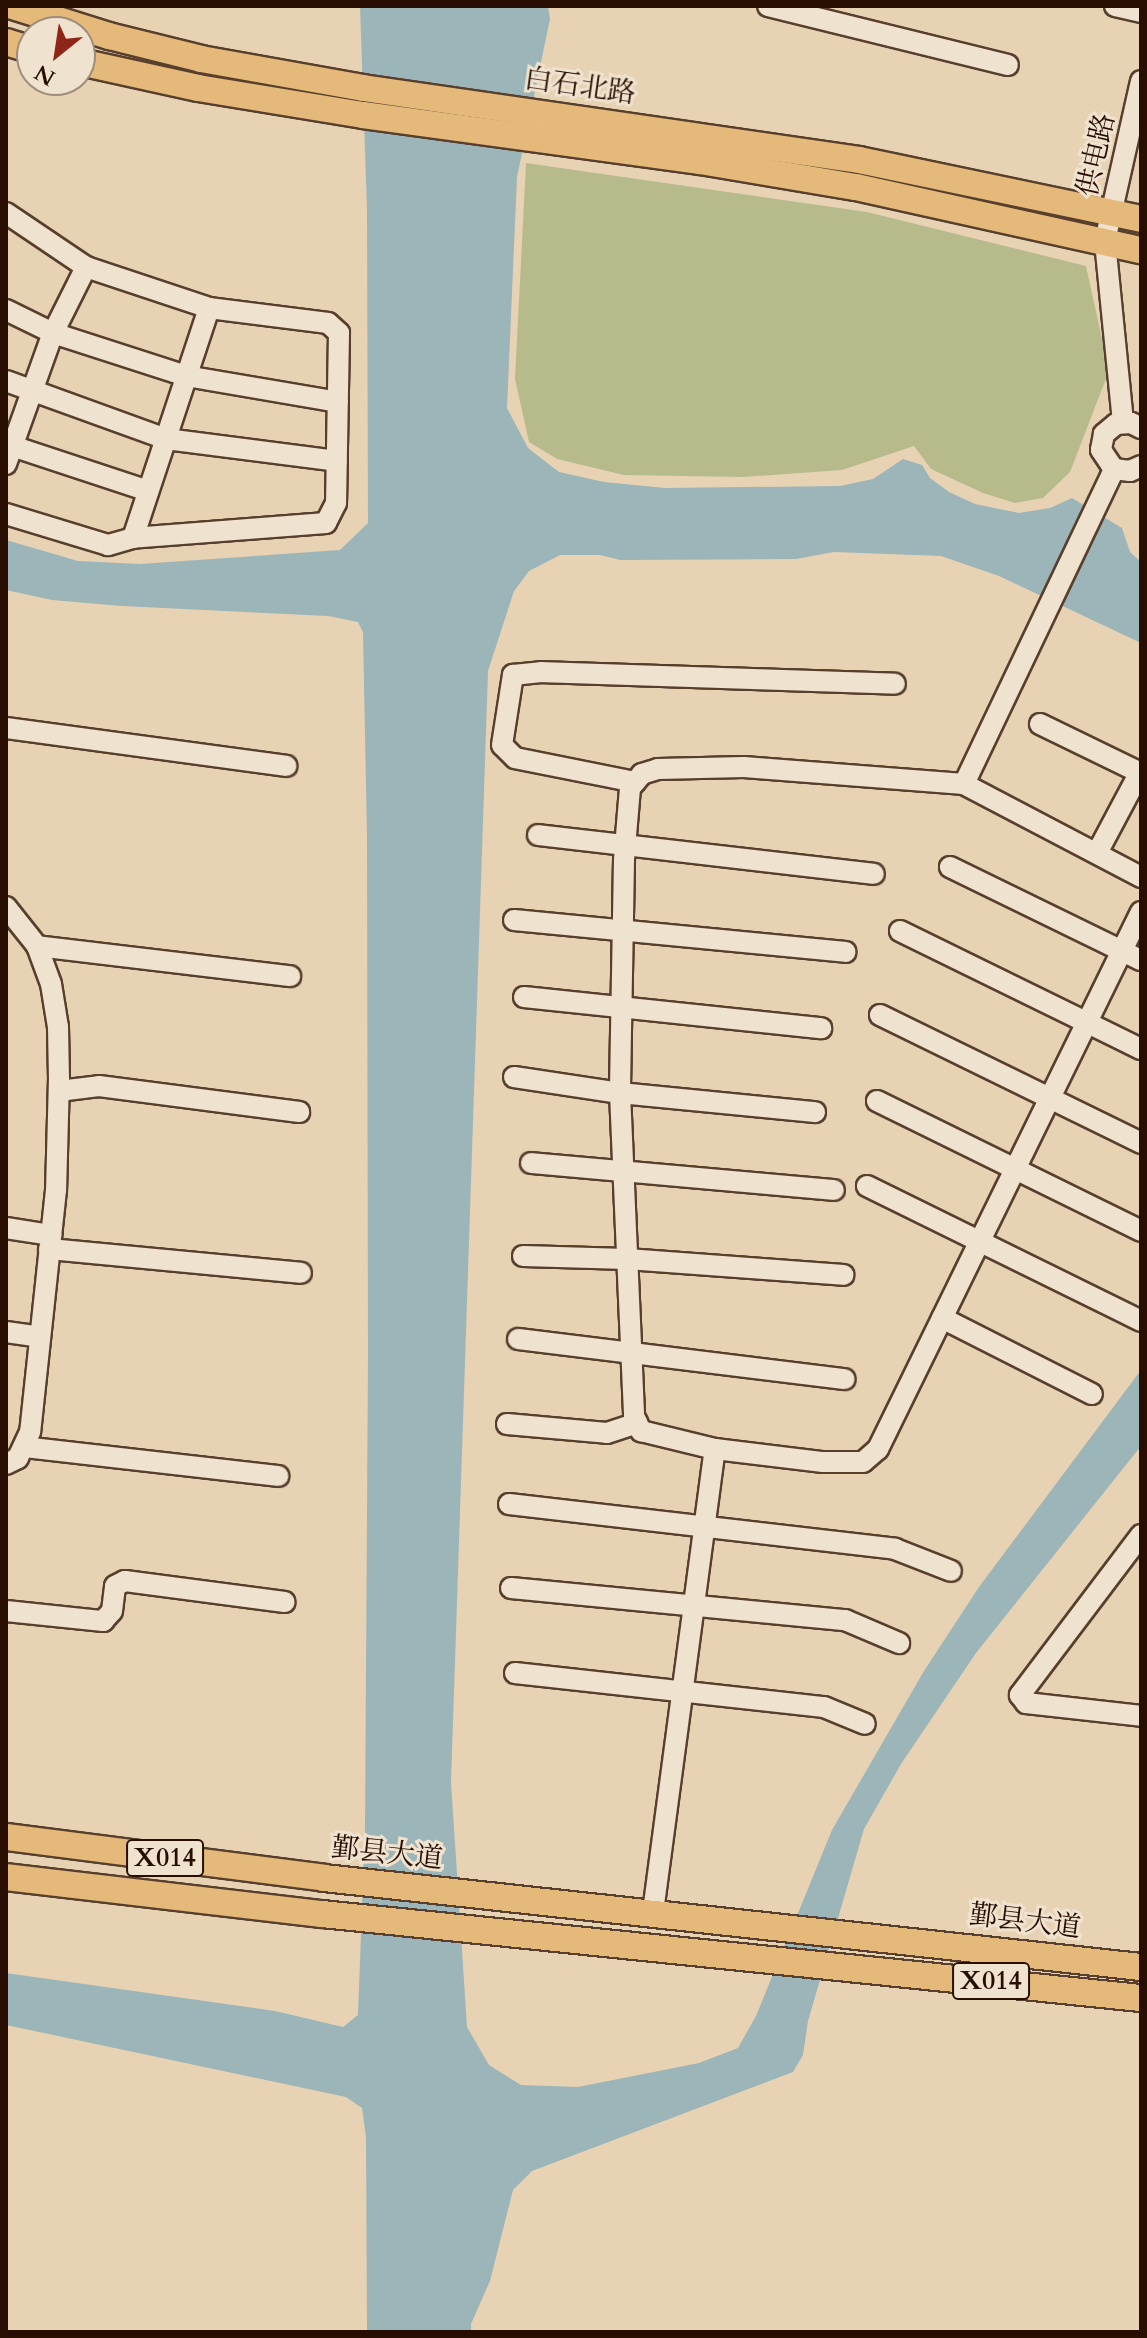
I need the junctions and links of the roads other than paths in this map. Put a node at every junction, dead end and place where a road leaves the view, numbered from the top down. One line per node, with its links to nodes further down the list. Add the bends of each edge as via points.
1 (13, 6): 8 (main road, 白石北路, via 201,59 363,88 859,160)
2 (768, 6): 5 (street)
3 (1115, 6): 4 (street)
4 (1141, 12)
5 (1008, 65)
6 (96, 66): 11 (main road, 白石北路, via 363,115 856,187)
7 (1141, 81): 8 (street, 供电路)
8 (1112, 212): 10 (main road, 白石北路); 11 (street, 供电路)
9 (6, 213): 13 (street)
10 (1141, 219)
11 (1105, 241): 12 (main road, 白石北路); 21 (street, 供电路)
12 (1141, 250)
13 (86, 267): 14 (street); 16 (street)
14 (209, 308): 17 (street); 20 (street, via 328,323 339,333)
15 (6, 310): 16 (street)
16 (53, 333): 17 (street); 19 (street)
17 (186, 376): 20 (street); 22 (street)
18 (6, 381): 19 (street)
19 (33, 390): 22 (street); 23 (street)
20 (338, 402): 24 (street)
21 (1136, 424): 26 (street, via 1109,428 1101,442 1103,457)
22 (166, 439): 24 (street); 27 (street)
23 (8, 452): 27 (street)
24 (337, 461): 29 (street, via 336,503 326,523)
25 (1141, 466): 26 (street)
26 (1114, 469): 36 (street)
27 (148, 491): 29 (street)
28 (6, 514): 29 (street, via 108,545)
29 (133, 538)
30 (895, 684): 35 (street, via 513,675 502,745 515,758)
31 (1040, 724): 34 (street)
32 (6, 728): 33 (street)
33 (286, 766)
34 (1140, 773): 39 (street)
35 (635, 782): 36 (street, via 658,769 744,767); 38 (street)
36 (964, 784): 39 (street)
37 (538, 835): 38 (street)
38 (625, 844): 41 (street); 46 (street)
39 (1097, 853): 42 (street)
40 (950, 867): 49 (street)
41 (874, 874)
42 (1141, 877)
43 (6, 907): 48 (street)
44 (1141, 912): 49 (street)
45 (514, 920): 46 (street)
46 (623, 928): 50 (street); 54 (street)
47 (900, 931): 56 (street)
48 (37, 946): 52 (street); 60 (street, via 51,984 58,1027)
49 (1122, 951): 51 (street); 56 (street)
50 (845, 952)
51 (1141, 960)
52 (290, 976)
53 (524, 997): 54 (street)
54 (621, 1008): 57 (street); 61 (street)
55 (880, 1015): 62 (street)
56 (1087, 1023): 58 (street); 62 (street)
57 (821, 1028)
58 (1141, 1049)
59 (514, 1077): 61 (street)
60 (59, 1091): 64 (street, via 99,1086); 75 (street)
61 (620, 1093): 65 (street); 69 (street)
62 (1049, 1100): 66 (street); 68 (street)
63 (877, 1101): 68 (street)
64 (299, 1112)
65 (815, 1112)
66 (1141, 1143)
67 (531, 1163): 69 (street)
68 (1015, 1169): 73 (street); 74 (street)
69 (623, 1171): 71 (street); 77 (street)
70 (867, 1186): 74 (street)
71 (834, 1190)
72 (6, 1228): 75 (street)
73 (1141, 1231)
74 (980, 1241): 80 (street); 81 (street)
75 (50, 1242): 78 (street); 83 (street)
76 (523, 1256): 77 (street)
77 (627, 1259): 79 (street); 85 (street)
78 (301, 1273)
79 (843, 1275)
80 (942, 1318): 87 (street); 91 (street, via 878,1449 863,1462)
81 (1141, 1321)
82 (6, 1332): 83 (street)
83 (40, 1337): 90 (street)
84 (518, 1339): 85 (street)
85 (631, 1354): 86 (street); 88 (street)
86 (845, 1379)
87 (1092, 1394)
88 (637, 1423): 89 (street, via 607,1433); 91 (street, via 641,1431)
89 (507, 1424)
90 (24, 1447): 92 (street); 93 (street)
91 (715, 1449): 95 (street)
92 (6, 1464)
93 (278, 1476)
94 (509, 1504): 95 (street)
95 (704, 1529): 97 (street, via 895,1549); 100 (street)
96 (1141, 1535): 105 (street, via 1020,1695 1026,1703)
97 (951, 1571)
98 (511, 1588): 100 (street)
99 (285, 1602): 101 (street, via 125,1581 115,1586 112,1611 103,1621)
100 (694, 1604): 102 (street, via 845,1620); 104 (street)
101 (6, 1611)
102 (899, 1643)
103 (515, 1673): 104 (street)
104 (682, 1690): 106 (street, via 824,1707); 109 (street)
105 (1141, 1716)
106 (865, 1724)
107 (6, 1837): 109 (main road, 鄞县大道 / X014, via 324,1878)
108 (6, 1877): 111 (main road, X014)
109 (653, 1912): 110 (main road, 鄞县大道 / X014)
110 (1141, 1967)
111 (1141, 1998)

